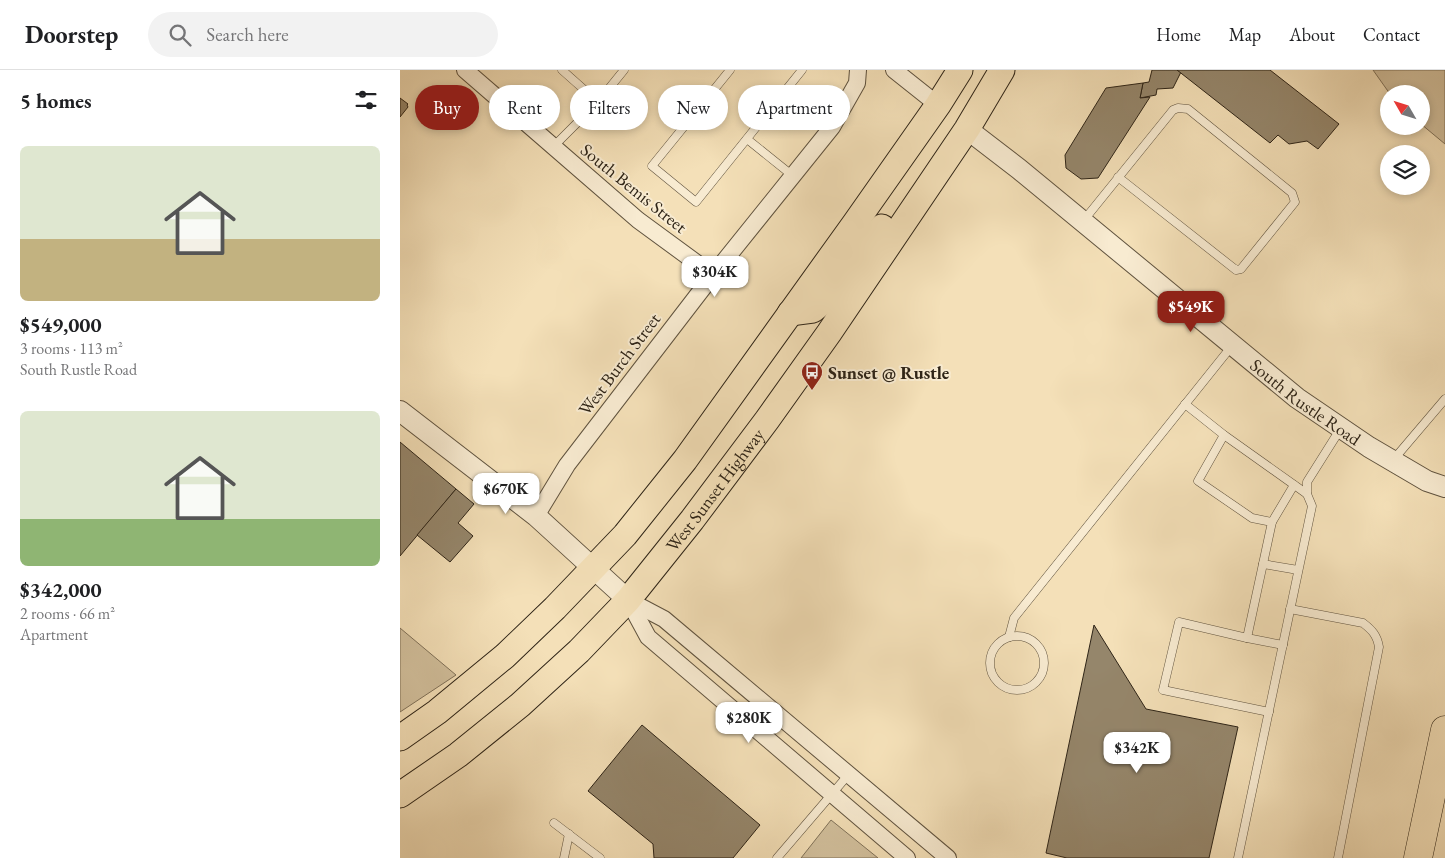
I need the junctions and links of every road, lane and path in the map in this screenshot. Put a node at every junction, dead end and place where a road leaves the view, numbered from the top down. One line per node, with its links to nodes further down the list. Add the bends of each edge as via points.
1 (465, 70): 17 (street, South Bemis Street)
2 (562, 70): 11 (lane)
3 (624, 70): 12 (lane)
4 (730, 70): 16 (lane, via 652,166 696,202)
5 (802, 70): 16 (lane)
6 (858, 70): 18 (street, West Burch Street, via 857,83 842,112)
7 (894, 70): 13 (street)
8 (960, 70): 13 (main road)
9 (989, 70): 14 (main road, via 964,113 962,120)
10 (1002, 70): 14 (main road, West Sunset Highway)
11 (579, 85)
12 (612, 85)
13 (938, 105): 22 (main road)
14 (967, 129): 20 (street, South Rustle Road); 22 (main road, via 937,153 825,300 813,310); 38 (main road, West Sunset Highway, via 767,420)
15 (570, 130): 17 (lane)
16 (747, 139): 18 (lane)
17 (553, 147): 21 (street, South Bemis Street, via 638,220)
18 (793, 176): 21 (street, West Burch Street)
19 (1118, 177): 19 (lane, via 1173,110 1183,108 1292,193 1295,202 1241,269 1236,270); 20 (lane)
20 (1082, 221): 23 (street, South Rustle Road)
21 (713, 275): 33 (street, West Burch Street, via 567,465)
22 (790, 313): 36 (main road, via 685,460 625,535)
23 (1233, 345): 25 (lane); 27 (street, South Rustle Road, via 1297,398)
24 (1445, 398): 29 (lane)
25 (1185, 404): 28 (lane); 40 (lane, via 1014,618)
26 (400, 412): 33 (street)
27 (1342, 428): 29 (street, South Rustle Road); 32 (lane, via 1307,482)
28 (1224, 435): 30 (lane); 34 (lane, via 1198,481 1252,518)
29 (1392, 461): 31 (street, South Rustle Road, via 1427,481)
30 (1294, 485): 32 (lane); 34 (lane)
31 (1445, 487)
32 (1307, 494): 37 (lane, via 1312,506)
33 (536, 516): 36 (street)
34 (1272, 522): 35 (lane)
35 (1263, 564): 37 (lane); 41 (lane)
36 (592, 568): 38 (street); 45 (main road, via 504,656)
37 (1298, 570): 39 (lane)
38 (628, 600): 46 (street, via 664,619); 47 (street, via 648,637); 48 (main road, West Sunset Highway, via 520,705 458,755)
39 (1290, 609): 42 (lane); 57 (lane, via 1362,623 1377,637 1379,647)
40 (1009, 637): 40 (lane, via 1028,637 1041,649 1044,668 1041,676 1027,688 1010,689 1002,685 992,671 990,663 995,647)
41 (1247, 638): 42 (lane); 43 (lane, via 1179,622 1164,690)
42 (1283, 645): 43 (lane)
43 (1269, 712): 56 (lane)
44 (1445, 730): 58 (highway)
45 (400, 738)
46 (849, 774): 47 (lane); 55 (street)
47 (832, 793): 53 (lane); 54 (street)
48 (400, 794)
49 (554, 823): 50 (lane)
50 (569, 834): 51 (lane); 52 (lane)
51 (564, 858)
52 (600, 858)
53 (777, 858)
54 (907, 858)
55 (948, 858)
56 (1238, 858)
57 (1338, 858)
58 (1418, 858)

